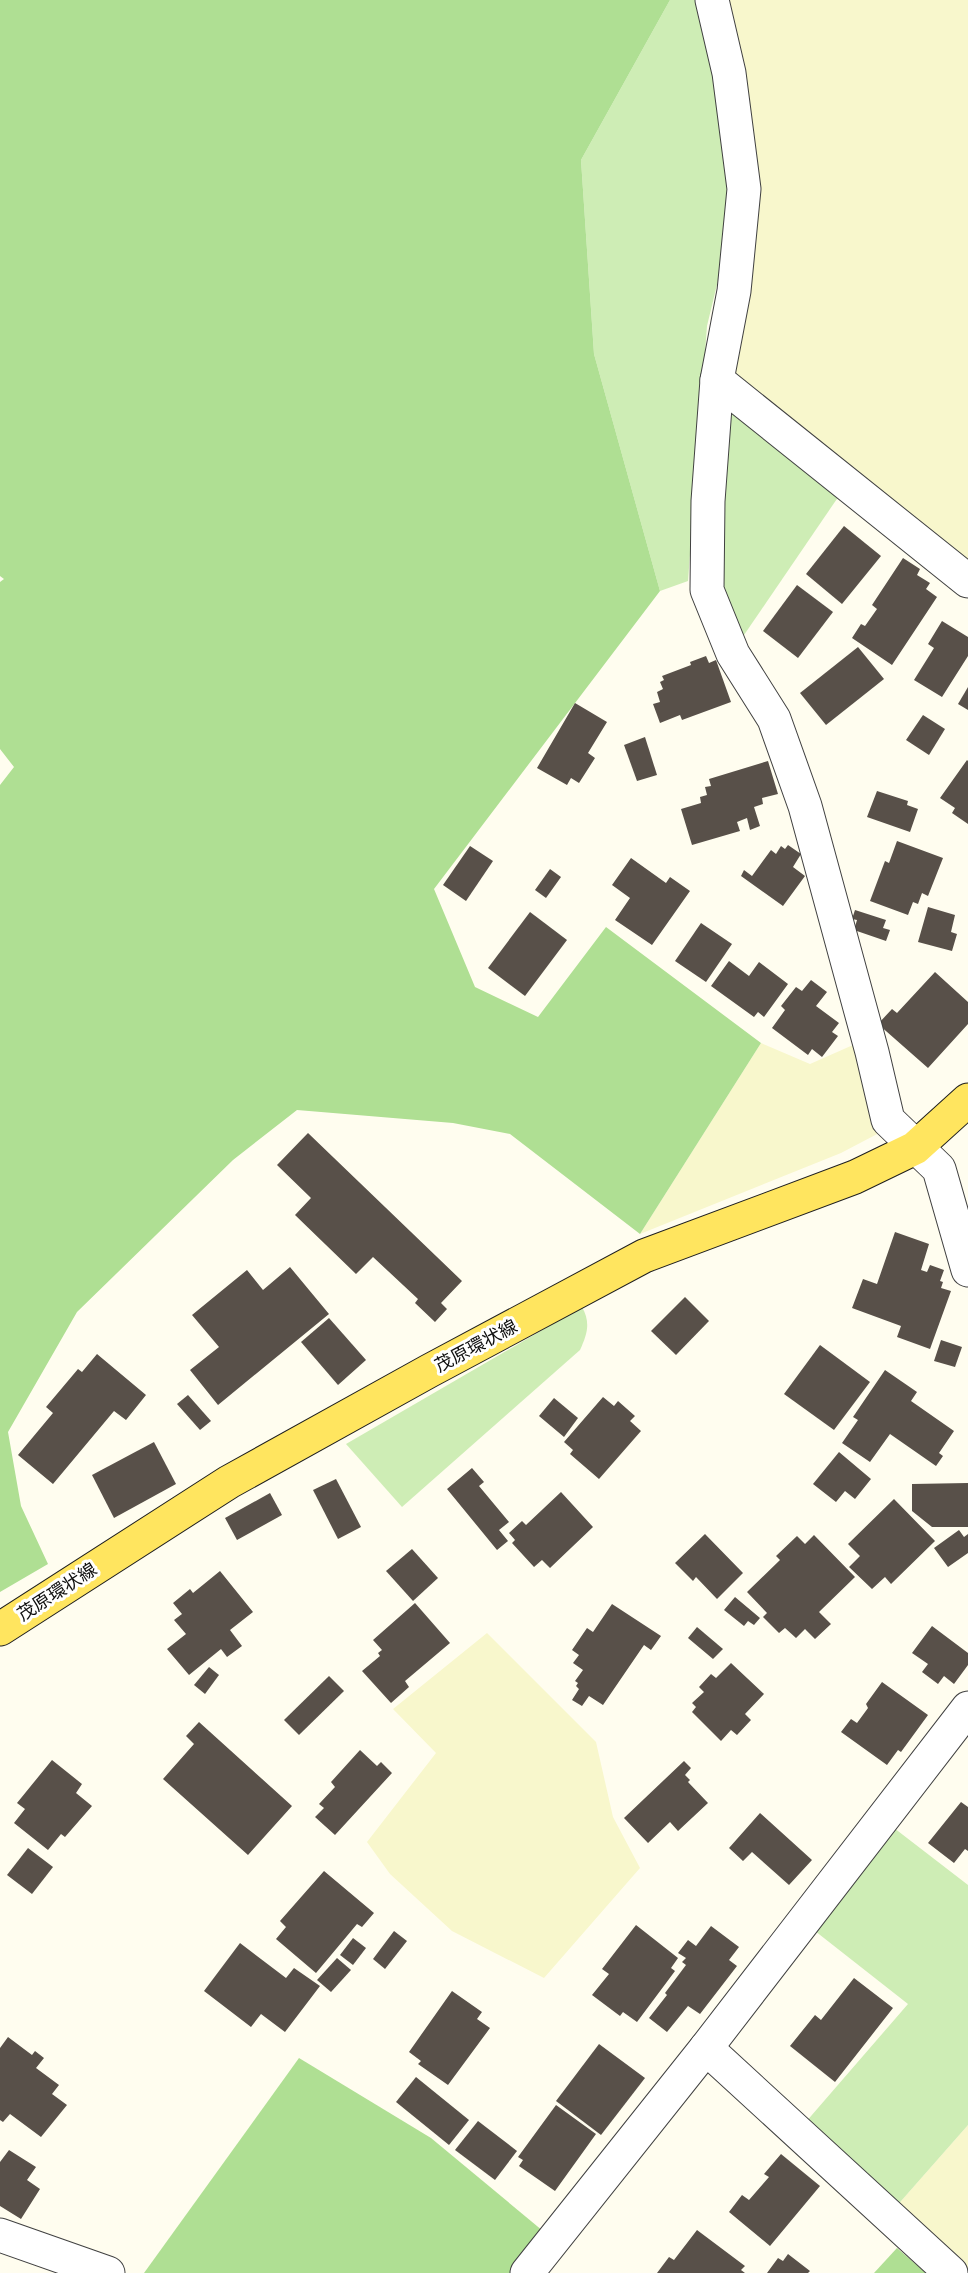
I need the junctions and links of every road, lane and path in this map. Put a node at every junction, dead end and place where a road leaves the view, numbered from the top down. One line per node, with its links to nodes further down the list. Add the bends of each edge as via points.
1 (712, 0): 2 (street, via 729,73 744,189 734,291)
2 (717, 380): 3 (street); 5 (street, via 706,590 733,654 774,719 805,806 888,1120)
3 (968, 581)
4 (968, 1100): 5 (main road, 茂原環状線)
5 (915, 1148): 6 (street, via 939,1169); 7 (main road, 茂原環状線, via 855,1177 644,1256 229,1482)
6 (968, 1270)
7 (0, 1629)
8 (968, 1708): 9 (street)
9 (706, 2048): 12 (street); 13 (street)
10 (0, 2235): 11 (street)
11 (108, 2273)
12 (527, 2273)
13 (951, 2273)

